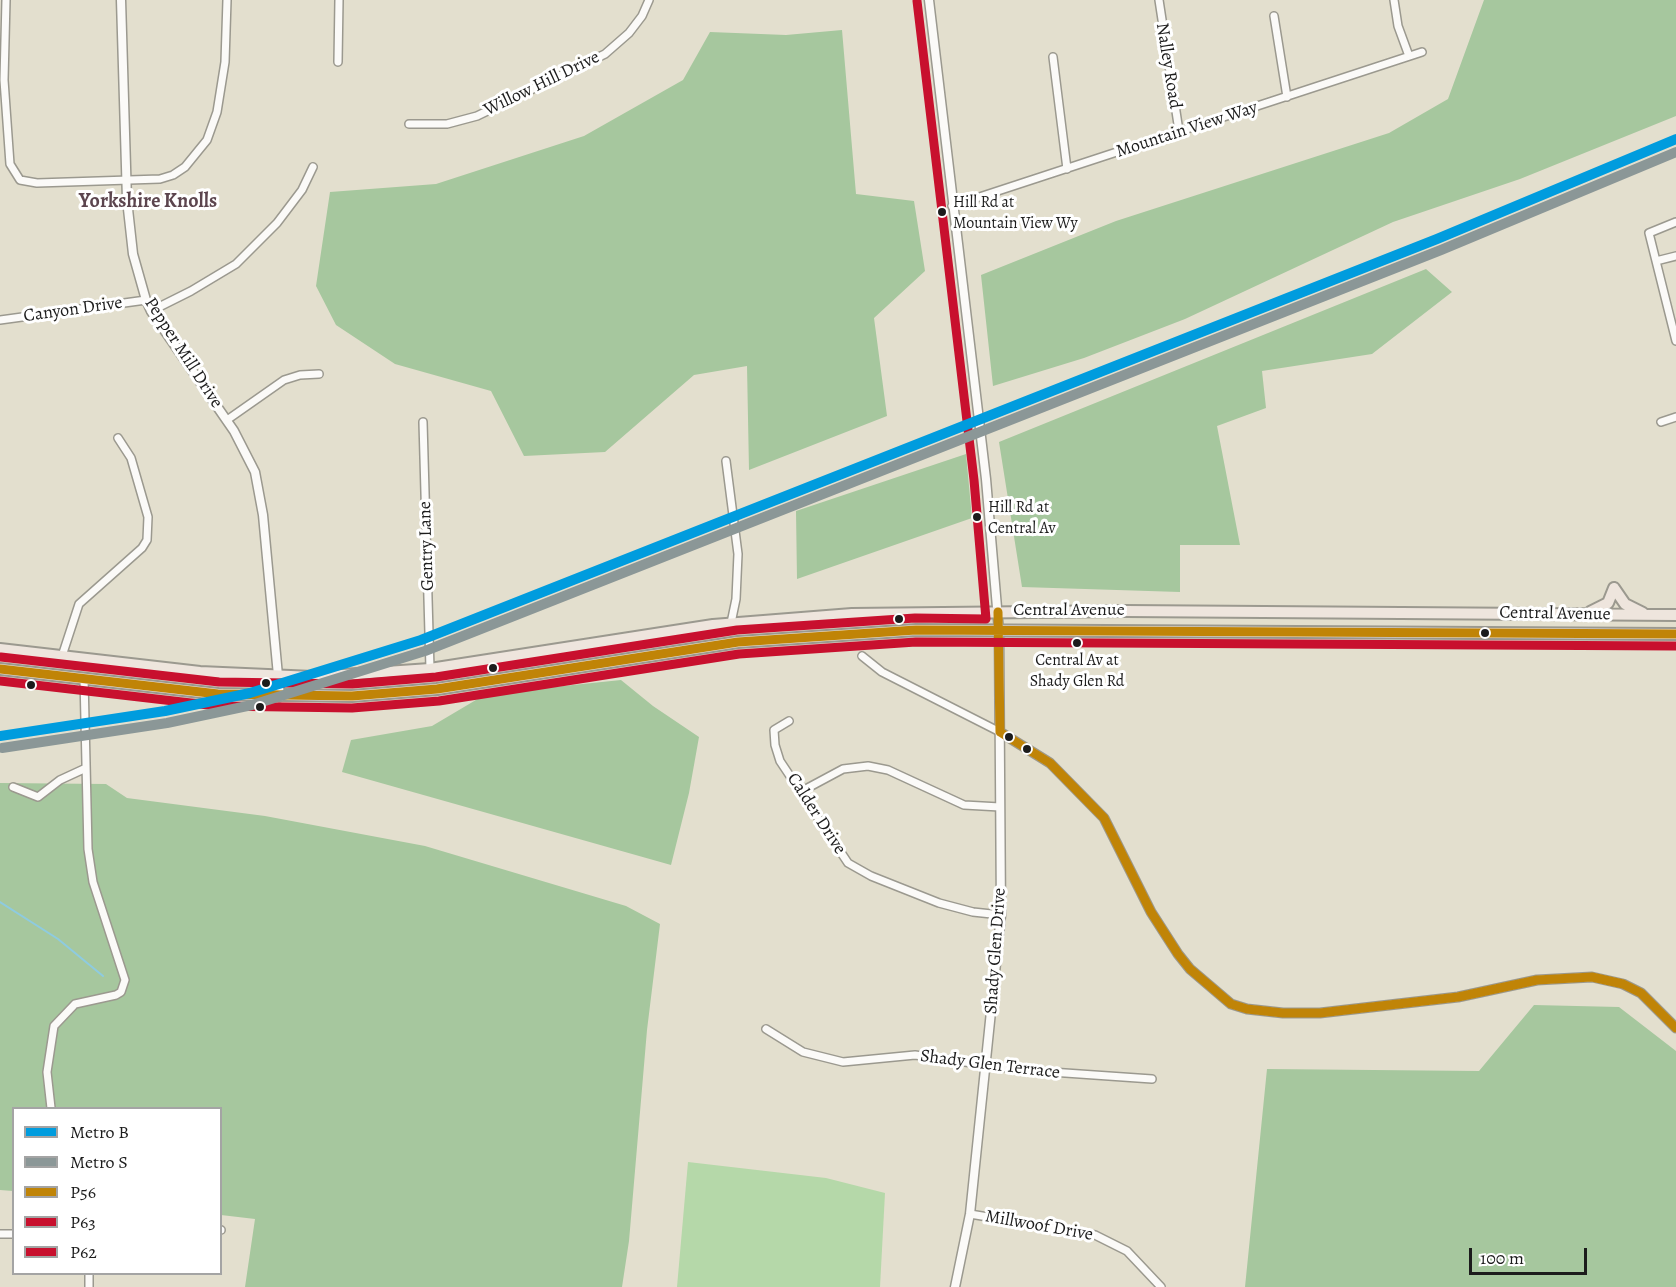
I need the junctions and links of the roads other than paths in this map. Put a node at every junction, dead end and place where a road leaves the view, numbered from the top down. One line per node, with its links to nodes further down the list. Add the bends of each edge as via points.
1 (6, 0): 19 (street, via 4,80 12,170 20,180 30,182)
2 (121, 0): 19 (street, Pepper Mill Drive)
3 (227, 0): 19 (street, via 220,98 207,140 192,160 173,175)
4 (339, 0): 13 (street)
5 (649, 0): 15 (street, Willow Hill Drive, via 629,33 604,54 477,116 447,124)
6 (929, 0): 20 (street, Shady Glen Drive)
7 (1159, 0): 16 (street, Nalley Road)
8 (1394, 0): 12 (street)
9 (1275, 16): 14 (street)
10 (1422, 52): 12 (street, Mountain View Way)
11 (1053, 57): 18 (street)
12 (1409, 57): 14 (street, Mountain View Way)
13 (338, 62)
14 (1287, 97): 16 (street, Mountain View Way)
15 (409, 124)
16 (1179, 131): 18 (street, Mountain View Way)
17 (313, 167): 25 (street, via 302,190 277,223 236,264)
18 (1067, 169): 20 (street, Mountain View Way)
19 (127, 182): 24 (street, Pepper Mill Drive, via 130,236)
20 (952, 206): 35 (street, Shady Glen Drive, via 986,479)
21 (1676, 222): 23 (street, via 1649,233)
22 (1676, 256): 23 (street)
23 (1656, 261): 27 (street)
24 (146, 300): 25 (street, Pepper Mill Drive); 26 (street, Canyon Drive)
25 (151, 311): 30 (street, Pepper Mill Drive)
26 (0, 320)
27 (1676, 341)
28 (319, 374): 30 (street, via 284,380)
29 (1676, 417): 32 (street)
30 (227, 420): 47 (street, Pepper Mill Drive, via 253,466 259,489)
31 (423, 422): 46 (street, Gentry Lane)
32 (1661, 422)
33 (118, 438): 43 (street, via 131,458 148,517 147,540 79,604)
34 (726, 461): 39 (street, via 738,554)
35 (998, 612): 36 (main road, Central Avenue); 39 (main road, Central Avenue, via 852,614); 40 (street, Shady Glen Drive)
36 (1584, 614): 37 (main road, Central Avenue); 37 (main road, via 1608,603 1614,588 1625,604)
37 (1648, 615): 38 (main road, Central Avenue)
38 (1676, 615)
39 (731, 623): 46 (main road, Central Avenue)
40 (999, 631): 41 (main road, Central Avenue); 49 (main road, Central Avenue, via 916,630 738,642 437,689); 51 (street, Shady Glen Drive)
41 (1676, 634)
42 (0, 649): 43 (main road, Central Avenue)
43 (62, 656): 47 (main road, Central Avenue, via 200,672)
44 (862, 656): 51 (street, via 882,672)
45 (0, 669): 48 (main road, Central Avenue)
46 (430, 669): 47 (main road, Central Avenue)
47 (279, 676): 49 (street, Pepper Mill Drive)
48 (84, 678): 49 (main road, Central Avenue, via 185,691); 52 (street)
49 (280, 697)
50 (789, 722): 54 (street, Calder Drive, via 774,730 775,746 780,761)
51 (1000, 732): 55 (street, Shady Glen Drive); 57 (street, via 1050,763 1108,823 1151,912 1178,954 1231,1004 1283,1013 1320,1013 1458,997 1537,980 1592,977 1641,993)
52 (86, 768): 53 (street, via 60,780 38,797); 61 (street, via 93,882 121,961 125,985 116,995 75,1004 54,1026 47,1072)
53 (14, 787)
54 (802, 791): 55 (street, via 843,769 868,766 888,770 964,805); 56 (street, Calder Drive, via 837,850 854,867 955,908)
55 (1000, 807): 56 (street, Shady Glen Drive)
56 (1001, 915): 59 (street, Shady Glen Drive)
57 (1676, 1028)
58 (766, 1029): 59 (street, Shady Glen Terrace, via 793,1047 828,1060 854,1063 915,1055)
59 (987, 1064): 60 (street, Shady Glen Terrace); 62 (street, Shady Glen Drive)
60 (1152, 1079)
61 (51, 1107)
62 (970, 1214): 63 (street, Shady Glen Drive); 64 (street, Millwoof Drive, via 1095,1235 1127,1251)
63 (955, 1287)
64 (1161, 1287)

